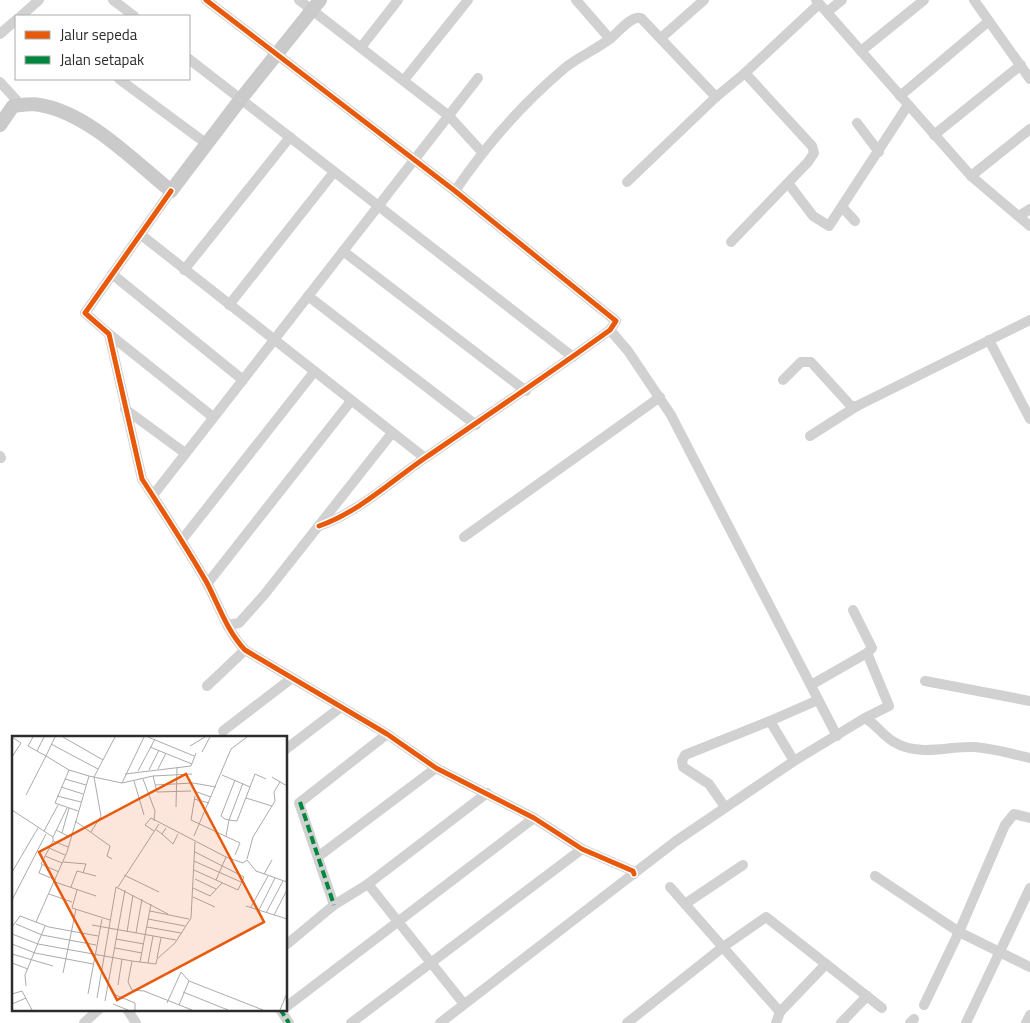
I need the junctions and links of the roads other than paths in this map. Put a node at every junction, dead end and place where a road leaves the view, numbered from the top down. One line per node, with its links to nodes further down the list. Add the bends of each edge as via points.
1 (40, 0): 15 (street)
2 (114, 0): 16 (street)
3 (206, 0): 24 (street)
4 (299, 0): 13 (street)
5 (398, 0): 22 (street)
6 (468, 0): 31 (street)
7 (576, 0): 21 (street)
8 (704, 0): 20 (street)
9 (842, 0): 14 (street)
10 (924, 0): 23 (street)
11 (974, 0): 17 (street)
12 (817, 2): 14 (street); 27 (street)
13 (316, 5): 22 (street); 24 (street)
14 (827, 12): 23 (street)
15 (22, 15)
16 (133, 15)
17 (989, 20): 26 (street); 33 (street)
18 (15, 21): 19 (street)
19 (0, 34)
20 (661, 38): 21 (street, via 638,17); 34 (street)
21 (610, 39): 45 (street, via 567,66)
22 (362, 46): 31 (street)
23 (861, 51): 33 (street)
24 (277, 54): 35 (street); 47 (street)
25 (190, 60): 35 (street)
26 (1022, 65): 29 (street); 42 (street)
27 (746, 73): 34 (street); 51 (street, via 812,146 814,153)
28 (478, 78): 38 (street)
29 (1030, 79)
30 (119, 80): 44 (street)
31 (404, 80): 38 (street)
32 (0, 82): 37 (street)
33 (900, 96): 36 (street)
34 (716, 97): 50 (street)
35 (240, 100): 43 (street); 44 (street)
36 (908, 104): 42 (street); 46 (street)
37 (21, 105): 40 (street, via 12,107); 52 (street, via 41,105 68,113)
38 (449, 116): 45 (street); 47 (street)
39 (857, 122): 46 (street)
40 (0, 125)
41 (1030, 129): 49 (street)
42 (934, 135): 49 (street)
43 (290, 137): 48 (street); 63 (street)
44 (206, 144): 52 (street)
45 (482, 151): 53 (street)
46 (879, 152): 55 (street)
47 (415, 161): 53 (street); 54 (street)
48 (334, 172): 54 (street); 66 (street)
49 (971, 176): 57 (street)
50 (627, 182)
51 (788, 183): 55 (street, via 822,223 829,226); 61 (street)
52 (171, 191): 60 (street)
53 (454, 191): 68 (street, via 615,320)
54 (377, 206): 62 (street); 72 (street)
55 (842, 207): 58 (street)
56 (1030, 209): 57 (street)
57 (1020, 216): 59 (street)
58 (855, 221)
59 (1030, 226)
60 (140, 234): 63 (street); 64 (street)
61 (731, 242)
62 (343, 251): 65 (street); 76 (street)
63 (184, 270): 66 (street)
64 (112, 274): 69 (street, via 85,312); 74 (street)
65 (308, 296): 71 (street); 83 (street)
66 (229, 305): 71 (street)
67 (1030, 320): 70 (street)
68 (610, 330): 72 (street); 77 (street)
69 (109, 334): 80 (street); 81 (street)
70 (989, 340): 79 (street); 82 (street)
71 (275, 341): 73 (street); 74 (street)
72 (573, 357): 76 (street)
73 (314, 372): 78 (street); 91 (street)
74 (242, 380): 81 (street)
75 (783, 380): 79 (street, via 801,362 811,362 851,406)
76 (526, 391): 83 (street)
77 (660, 397): 90 (street); 100 (street)
78 (351, 401): 84 (street); 92 (street)
79 (857, 406): 85 (street)
80 (125, 408): 86 (street); 88 (street, via 139,470)
81 (213, 417): 86 (street)
82 (1030, 419)
83 (476, 425): 87 (street)
84 (392, 433): 87 (street); 89 (street)
85 (810, 436)
86 (185, 453): 88 (street)
87 (425, 458): 89 (street, via 346,516)
88 (154, 494): 91 (street)
89 (319, 526): 94 (street, via 242,619 235,625)
90 (464, 537)
91 (181, 541): 92 (street)
92 (207, 584): 94 (street)
93 (853, 610): 96 (street, via 872,648)
94 (227, 625): 95 (street)
95 (244, 650): 97 (street); 99 (street)
96 (867, 653): 100 (street); 104 (street, via 889,706)
97 (292, 678): 103 (street); 106 (street)
98 (925, 681): 102 (street)
99 (208, 686)
100 (811, 686): 101 (street)
101 (818, 700): 105 (street); 108 (street)
102 (1030, 701)
103 (341, 707): 107 (street); 109 (street)
104 (865, 718): 108 (street); 110 (street, via 894,742 915,749 941,751 976,747)
105 (770, 720): 111 (street); 114 (street, via 685,755 683,767 709,784)
106 (223, 731)
107 (387, 734): 112 (street); 118 (street, via 299,803)
108 (837, 736): 111 (street)
109 (288, 747)
110 (1030, 758)
111 (794, 761): 114 (street)
112 (436, 768): 113 (street); 118 (street)
113 (486, 793): 115 (street); 122 (street)
114 (725, 807): 120 (street)
115 (534, 818): 117 (street); 127 (street)
116 (1030, 818): 128 (street, via 1014,814 1005,825)
117 (582, 848): 120 (street); 133 (street)
118 (319, 856): 126 (street)
119 (743, 865): 125 (street)
120 (634, 874): 136 (street)
121 (875, 876): 128 (street)
122 (368, 884): 126 (street); 127 (street)
123 (670, 888): 125 (street)
124 (1030, 888): 131 (street)
125 (685, 904): 130 (street)
126 (334, 905): 129 (street)
127 (398, 923): 133 (street); 138 (street)
128 (959, 932): 131 (street); 137 (street)
129 (288, 943)
130 (723, 947): 132 (street, via 766,917); 143 (street); 150 (street)
131 (1001, 954): 134 (street); 153 (street)
132 (826, 964): 135 (street); 143 (street)
133 (431, 965): 136 (street); 148 (street)
134 (1030, 968)
135 (867, 996): 139 (street); 152 (street)
136 (464, 1004): 149 (street)
137 (924, 1004)
138 (288, 1005)
139 (882, 1008)
140 (99, 1010): 145 (street)
141 (128, 1010): 146 (street)
142 (283, 1010): 147 (street)
143 (780, 1012): 151 (street)
144 (1030, 1015): 154 (street)
145 (84, 1023)
146 (136, 1023)
147 (289, 1023)
148 (351, 1023)
149 (440, 1023)
150 (627, 1023)
151 (776, 1023)
152 (842, 1023)
153 (966, 1023)
154 (1026, 1023)

